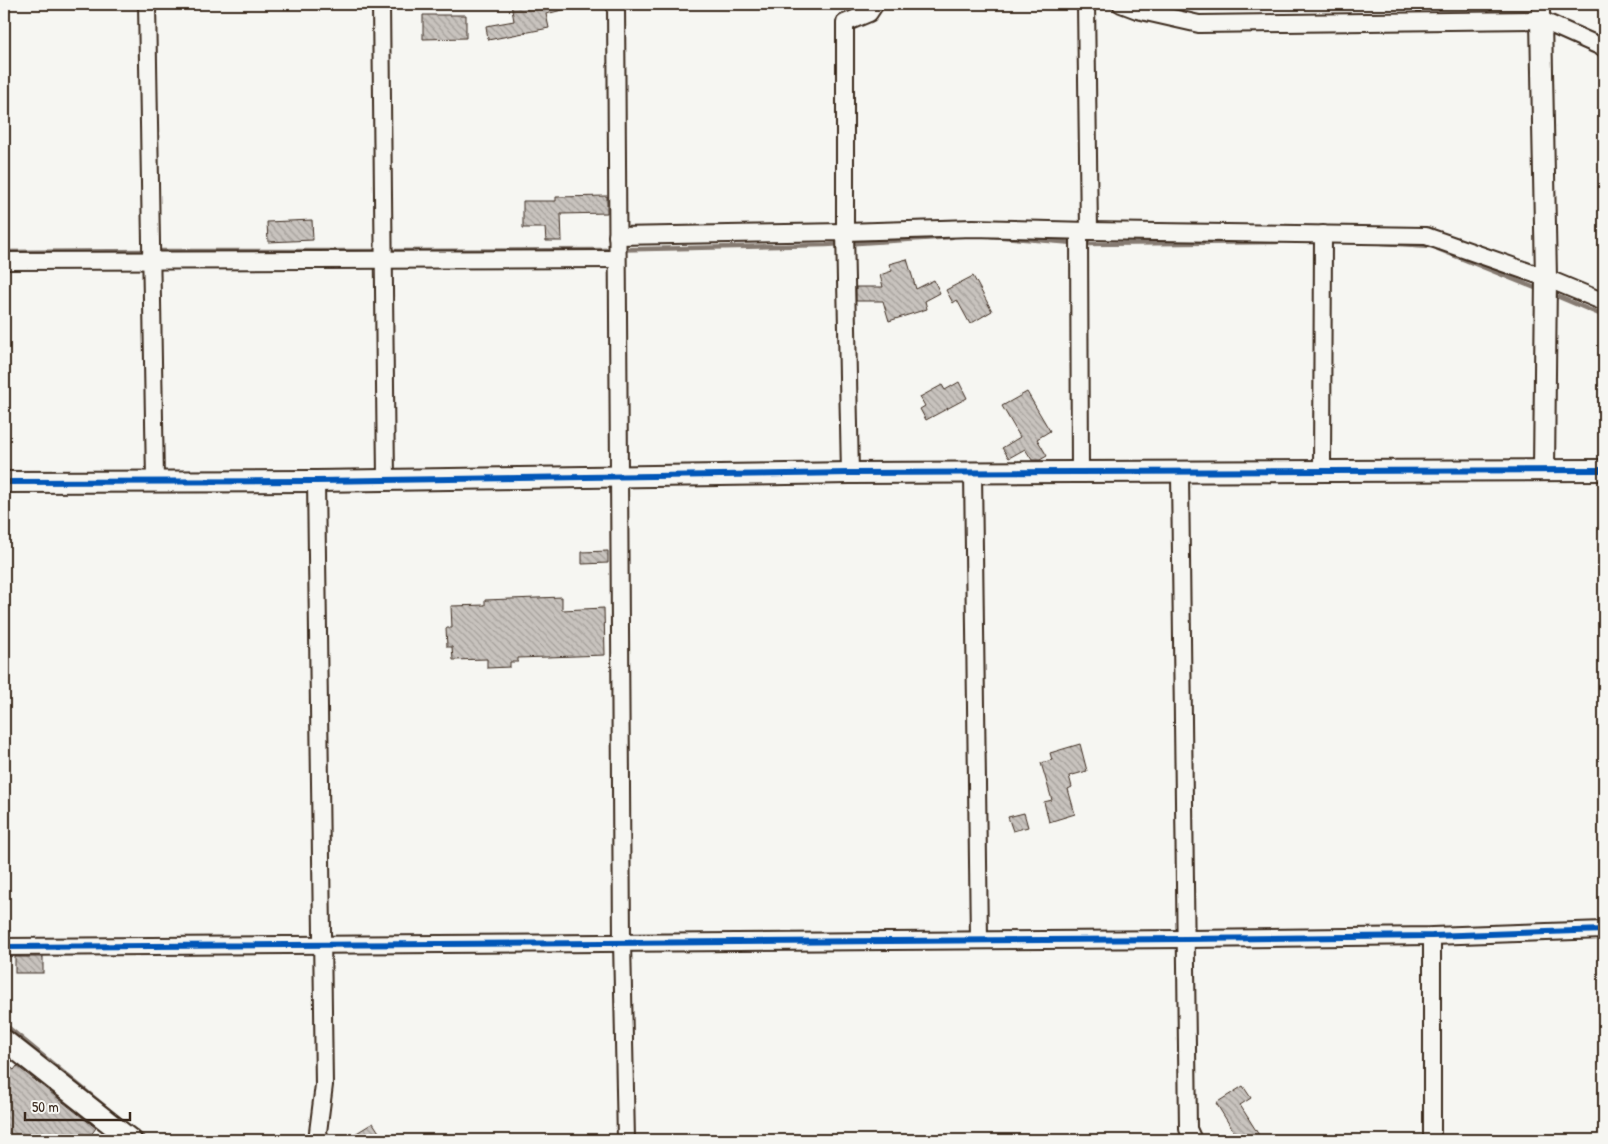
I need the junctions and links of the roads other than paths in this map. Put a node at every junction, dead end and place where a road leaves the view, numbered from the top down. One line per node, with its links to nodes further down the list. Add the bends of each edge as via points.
1 (147, 4): 16 (street)
2 (381, 4): 14 (street)
3 (616, 4): 12 (street)
4 (875, 4): 10 (street, via 869,13 845,23)
5 (1086, 4): 9 (street)
6 (1121, 4): 7 (street, via 1199,24)
7 (1541, 12): 8 (street); 17 (street)
8 (1604, 48)
9 (1084, 231): 10 (street, via 974,228); 11 (street); 22 (street)
10 (845, 232): 12 (street); 24 (street)
11 (1323, 234): 17 (street, via 1426,236); 21 (street)
12 (617, 236): 13 (street)
13 (617, 259): 14 (street); 26 (street)
14 (383, 260): 16 (street); 28 (street)
15 (4, 261): 16 (street)
16 (151, 262): 27 (street)
17 (1546, 278): 18 (street); 19 (street)
18 (1604, 302)
19 (1544, 469): 20 (street); 21 (street)
20 (1604, 470)
21 (1322, 471): 23 (street)
22 (1080, 472): 23 (street); 25 (street)
23 (1183, 472): 34 (street, via 1180,475)
24 (850, 473): 25 (street); 26 (street)
25 (973, 473): 33 (street)
26 (618, 477): 28 (street); 35 (street)
27 (155, 480): 29 (street); 30 (street)
28 (386, 480): 29 (street)
29 (316, 481): 36 (street)
30 (4, 482)
31 (1604, 930): 32 (street)
32 (1432, 936): 34 (street); 43 (street)
33 (979, 939): 34 (street); 35 (street)
34 (1186, 939): 42 (street, via 1188,1129)
35 (622, 941): 36 (street); 41 (street)
36 (321, 944): 37 (street); 40 (street, via 324,1085 318,1132)
37 (4, 946)
38 (4, 1040): 39 (street)
39 (131, 1140)
40 (320, 1140)
41 (626, 1140)
42 (1193, 1140)
43 (1432, 1140)

